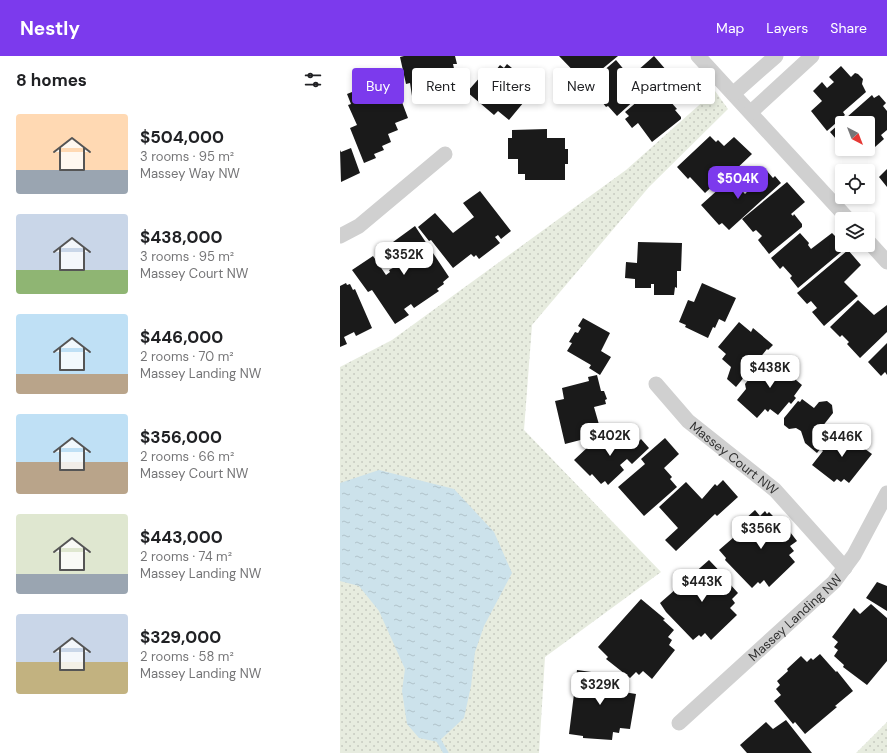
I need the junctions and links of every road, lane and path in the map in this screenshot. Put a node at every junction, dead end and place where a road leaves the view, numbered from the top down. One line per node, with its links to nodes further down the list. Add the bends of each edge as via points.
1 (698, 56): 4 (street)
2 (776, 56): 4 (street)
3 (812, 56): 5 (street)
4 (734, 93): 5 (street)
5 (751, 112): 7 (street)
6 (445, 154): 8 (street, via 358,226)
7 (842, 212)
8 (340, 236)
9 (875, 249): 10 (street)
10 (887, 262)
11 (656, 384): 13 (street, Massey Court NW, via 688,421 775,490)
12 (887, 493): 13 (street, Massey Landing NW)
13 (845, 568): 14 (street, Massey Landing NW, via 823,592)
14 (679, 723)

